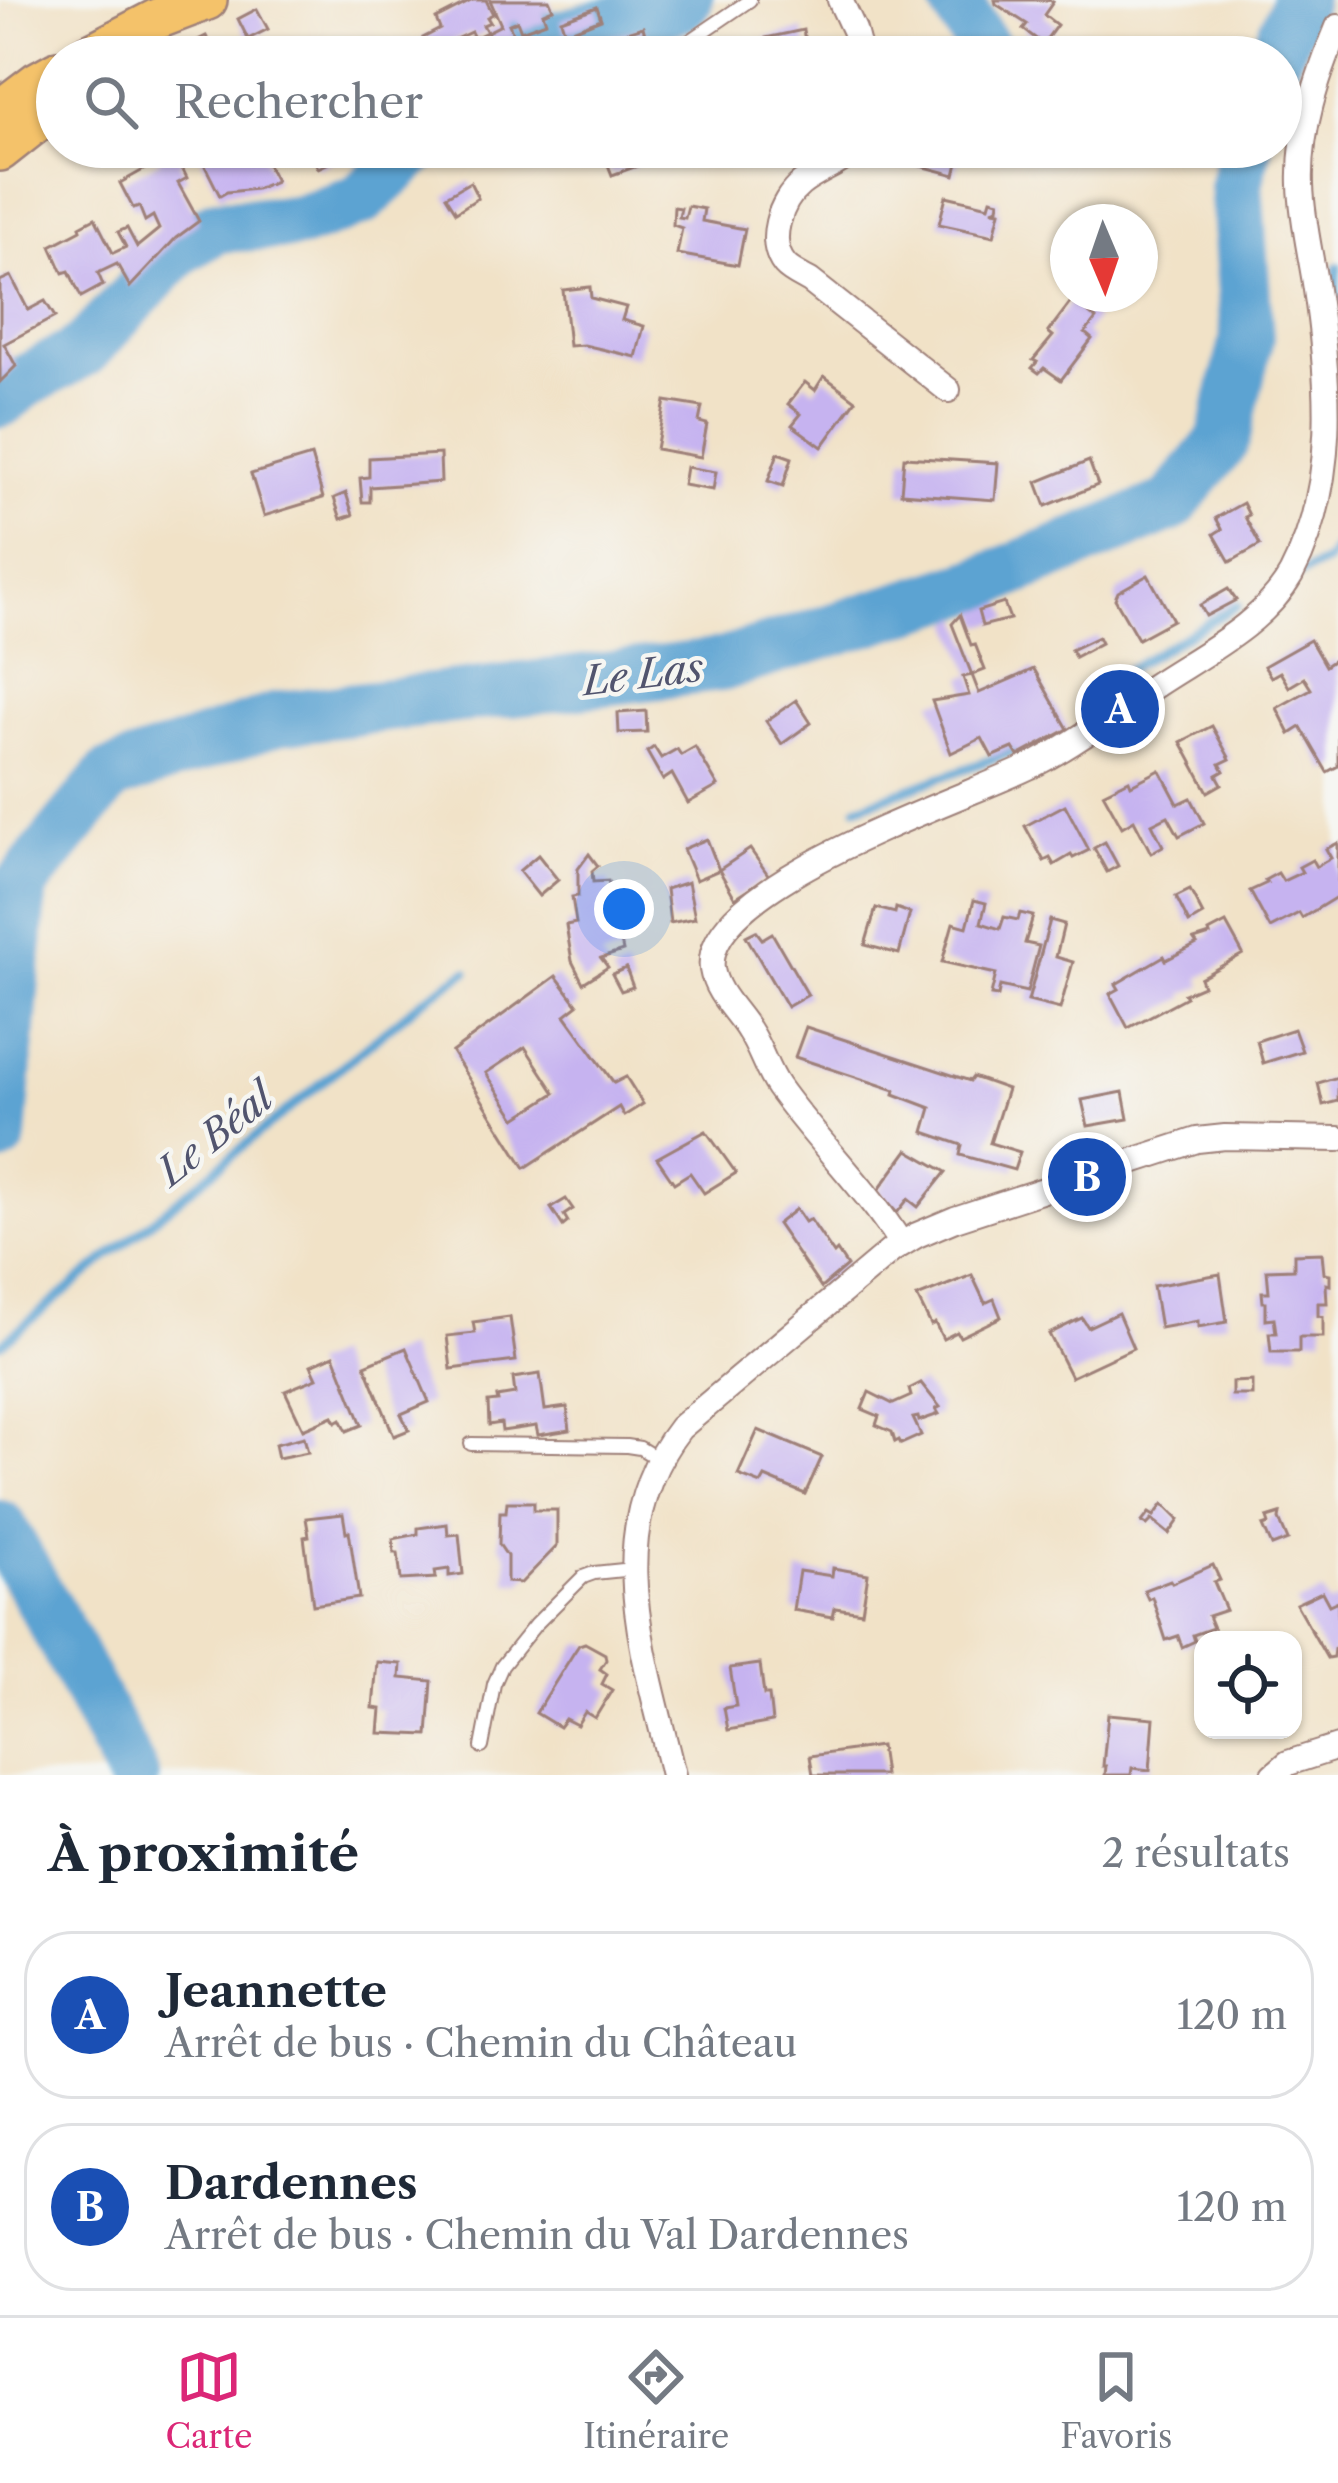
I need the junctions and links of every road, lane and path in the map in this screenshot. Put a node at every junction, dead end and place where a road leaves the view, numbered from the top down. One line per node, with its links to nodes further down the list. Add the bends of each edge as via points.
1 (207, 0): 6 (main road)
2 (217, 0): 7 (main road)
3 (750, 0): 8 (lane)
4 (840, 0): 9 (street)
5 (1338, 27): 14 (street, via 1310,98)
6 (124, 36)
7 (163, 36)
8 (697, 36)
9 (856, 36)
10 (36, 97): 12 (main road)
11 (36, 109): 13 (main road)
12 (0, 110)
13 (0, 151)
14 (1302, 165)
15 (830, 168): 17 (street, via 787,199 776,235 785,266)
16 (1302, 168): 19 (street, via 1329,389 1328,452 1317,508 1287,581 1235,632 1053,754 789,877 713,951 718,988 767,1070)
17 (948, 391)
18 (1338, 1139): 19 (street, via 1197,1140)
19 (901, 1244): 21 (street, via 696,1413)
20 (471, 1444): 21 (lane, via 627,1446)
21 (658, 1459): 22 (street, via 641,1502)
22 (633, 1569): 23 (lane, via 583,1577 535,1624 494,1684); 25 (street)
23 (482, 1747)
24 (1338, 1747): 26 (street)
25 (673, 1775)
26 (1274, 1775)

